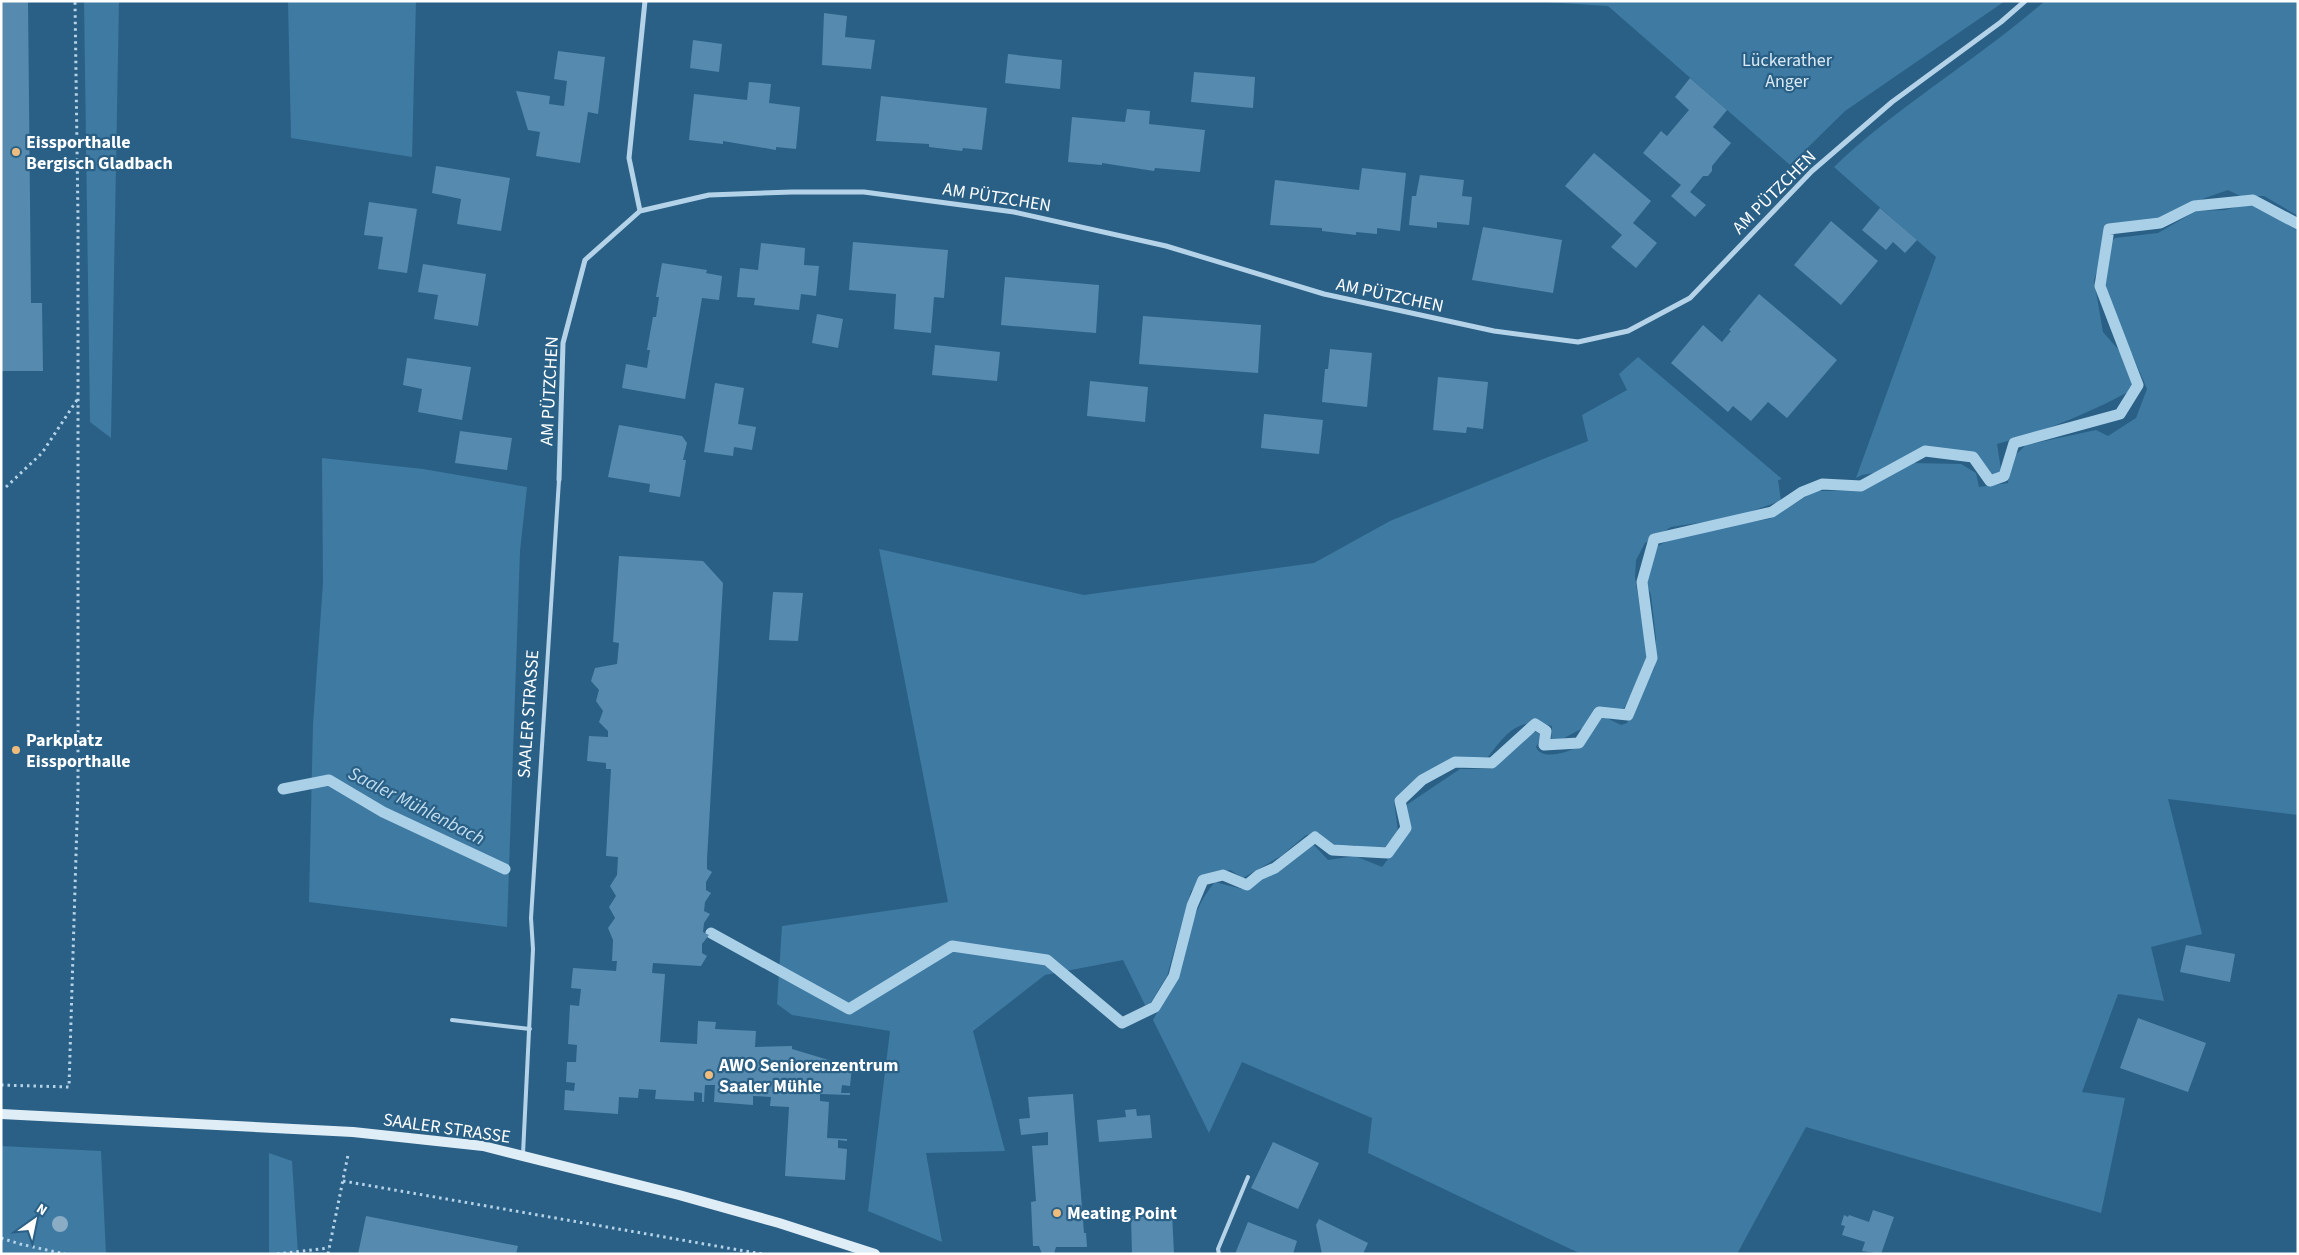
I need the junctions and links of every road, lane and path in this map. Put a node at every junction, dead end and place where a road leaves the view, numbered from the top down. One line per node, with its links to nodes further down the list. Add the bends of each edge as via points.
1 (75, 1): 5 (path)
2 (645, 1): 4 (street, via 629,158)
3 (2025, 1): 4 (street, AM PÜTZCHEN, via 1892,102 1812,171 1690,298 1628,331 1578,342 1494,331 1324,294 1166,246 996,209 864,192 792,192 709,195)
4 (640, 211): 6 (street, AM PÜTZCHEN, via 585,260 563,343)
5 (77, 399): 7 (path, via 42,453); 10 (path, via 78,789 69,1087)
6 (559, 480): 9 (lane, SAALER STRASSE, via 531,918)
7 (6, 487)
8 (452, 1020): 9 (lane)
9 (530, 1029): 13 (lane, SAALER STRASSE)
10 (1, 1085)
11 (1, 1114): 12 (street, SAALER STRASSE)
12 (353, 1132): 13 (street, SAALER STRASSE, via 444,1140); 15 (path)
13 (524, 1155): 22 (street, SAALER STRASSE, via 724,1208)
14 (1248, 1177): 23 (lane)
15 (343, 1181): 17 (path); 21 (path)
16 (1, 1238): 18 (path)
17 (329, 1248): 19 (path); 20 (path)
18 (65, 1254)
19 (278, 1254)
20 (328, 1254)
21 (762, 1254)
22 (875, 1254)
23 (1218, 1254)

